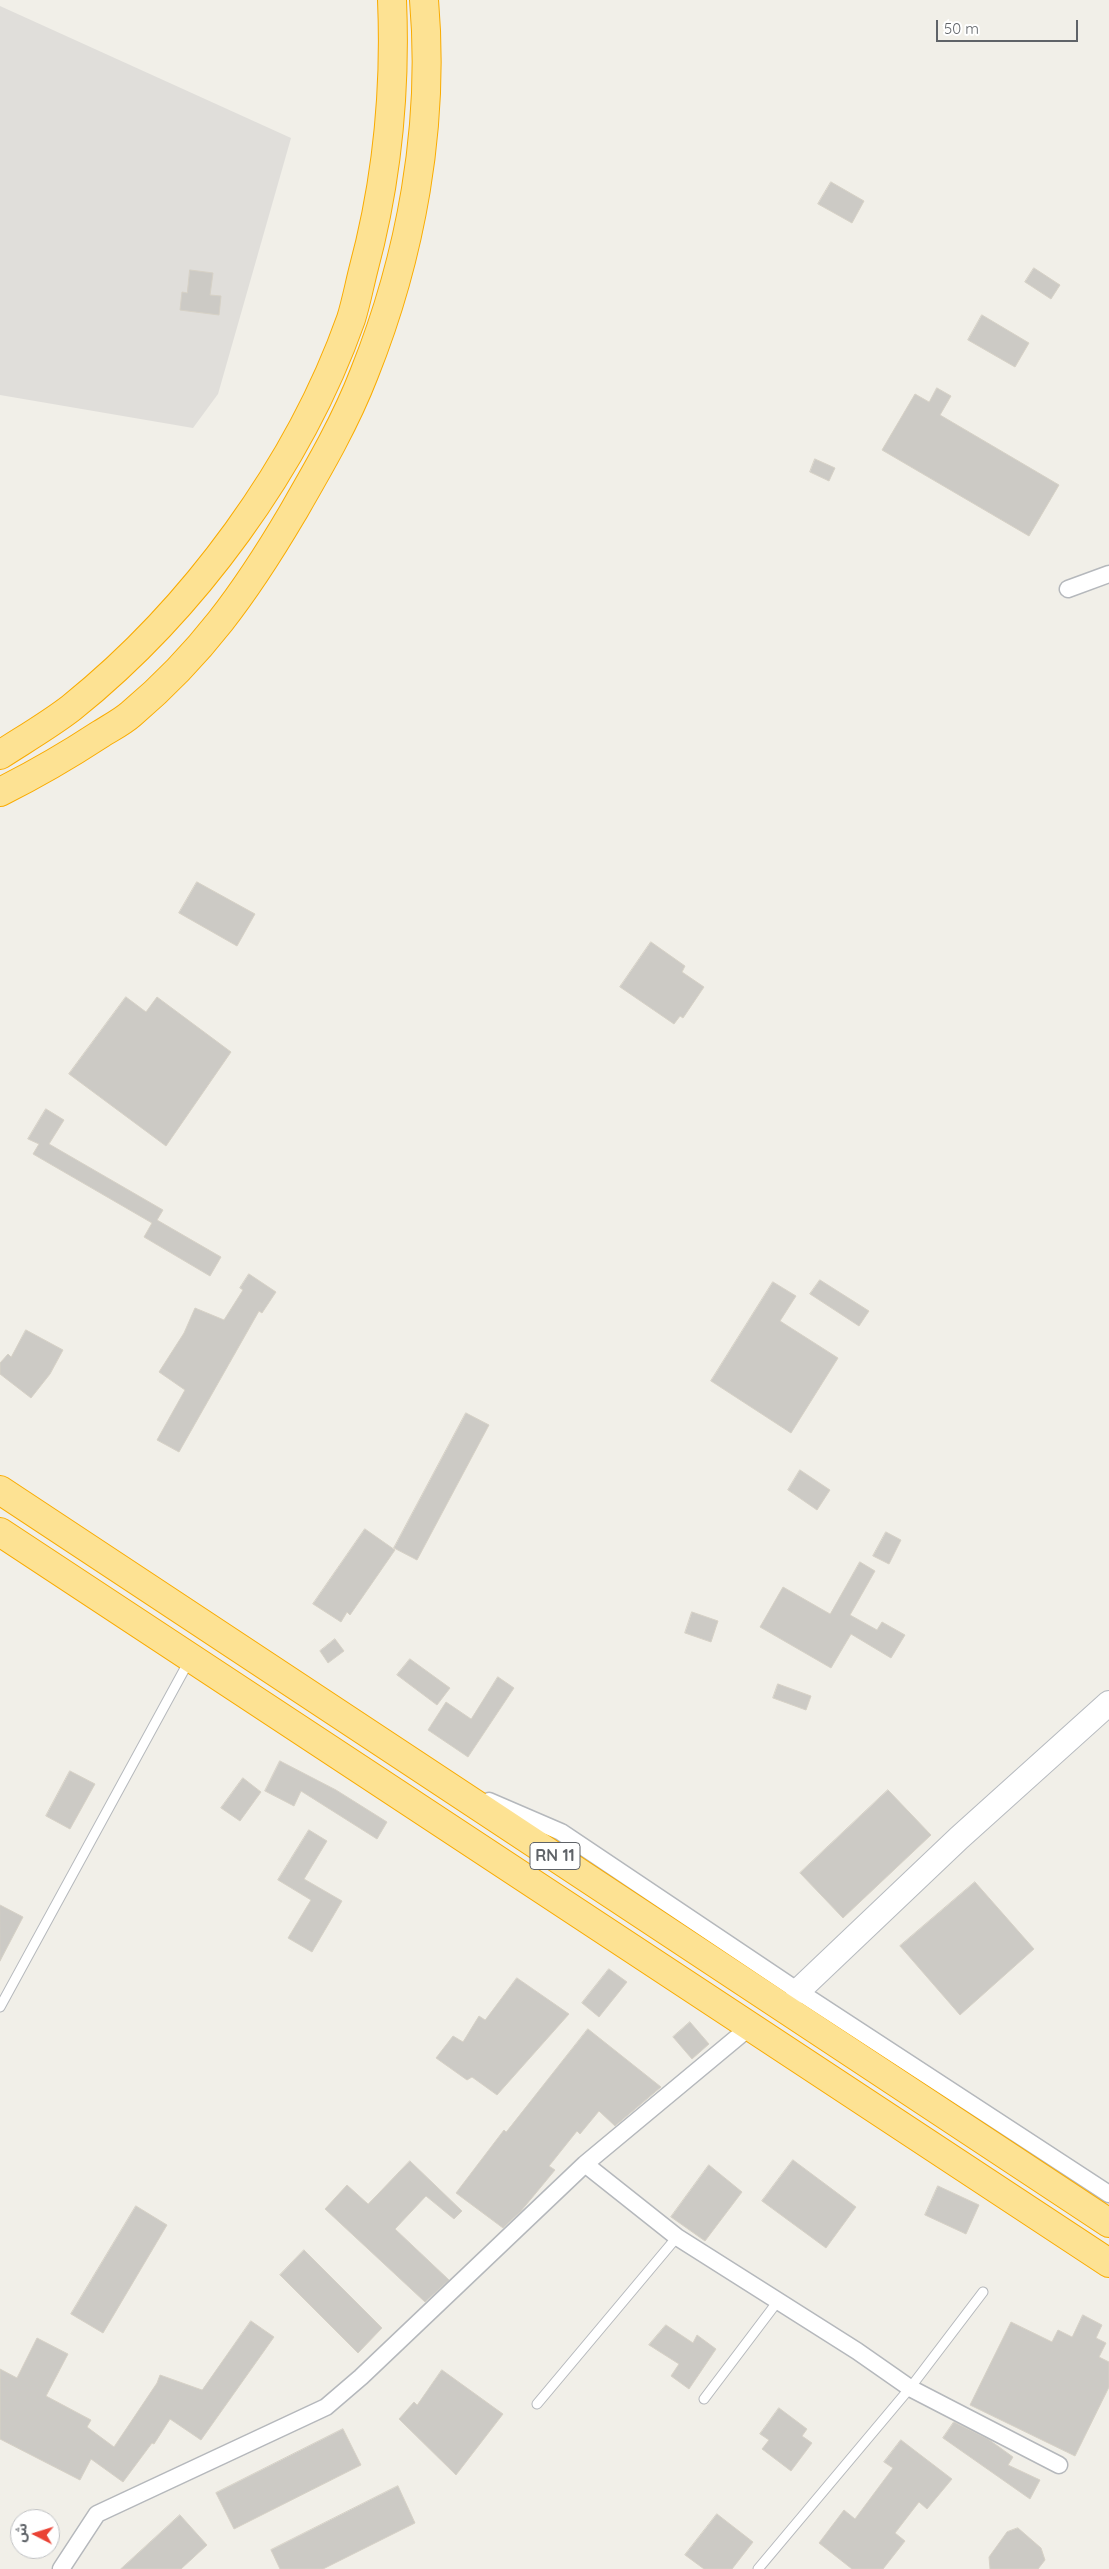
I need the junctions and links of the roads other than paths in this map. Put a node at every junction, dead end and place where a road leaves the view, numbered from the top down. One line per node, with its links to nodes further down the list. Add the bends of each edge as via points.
1 (392, 0): 5 (highway, via 391,118 378,215 351,318 319,397 270,484 204,577 129,656 70,709)
2 (424, 0): 6 (highway, via 427,74 422,137 407,235 364,375 322,462 246,589 202,646 130,715)
3 (1109, 574): 4 (street)
4 (1068, 589)
5 (0, 755)
6 (53, 765): 7 (highway); 8 (highway)
7 (0, 792)
8 (0, 812)
9 (0, 1490): 13 (highway, RN 11)
10 (0, 1532): 11 (highway, RN 11)
11 (191, 1657): 15 (lane); 16 (highway, RN 11)
12 (1109, 1703): 14 (main road, via 959,1838)
13 (443, 1782): 14 (street, via 561,1832); 19 (highway, RN 11)
14 (798, 1991): 18 (street)
15 (0, 2007)
16 (752, 2026): 17 (street); 21 (highway, RN 11)
17 (585, 2164): 20 (street); 28 (street, via 326,2408 97,2514)
18 (1109, 2194)
19 (1109, 2223)
20 (677, 2237): 23 (street); 26 (lane)
21 (1109, 2263)
22 (982, 2292): 24 (lane)
23 (778, 2301): 24 (street); 25 (lane)
24 (910, 2388): 27 (street); 29 (lane)
25 (704, 2399)
26 (537, 2404)
27 (1059, 2465)
28 (61, 2569)
29 (758, 2569)

